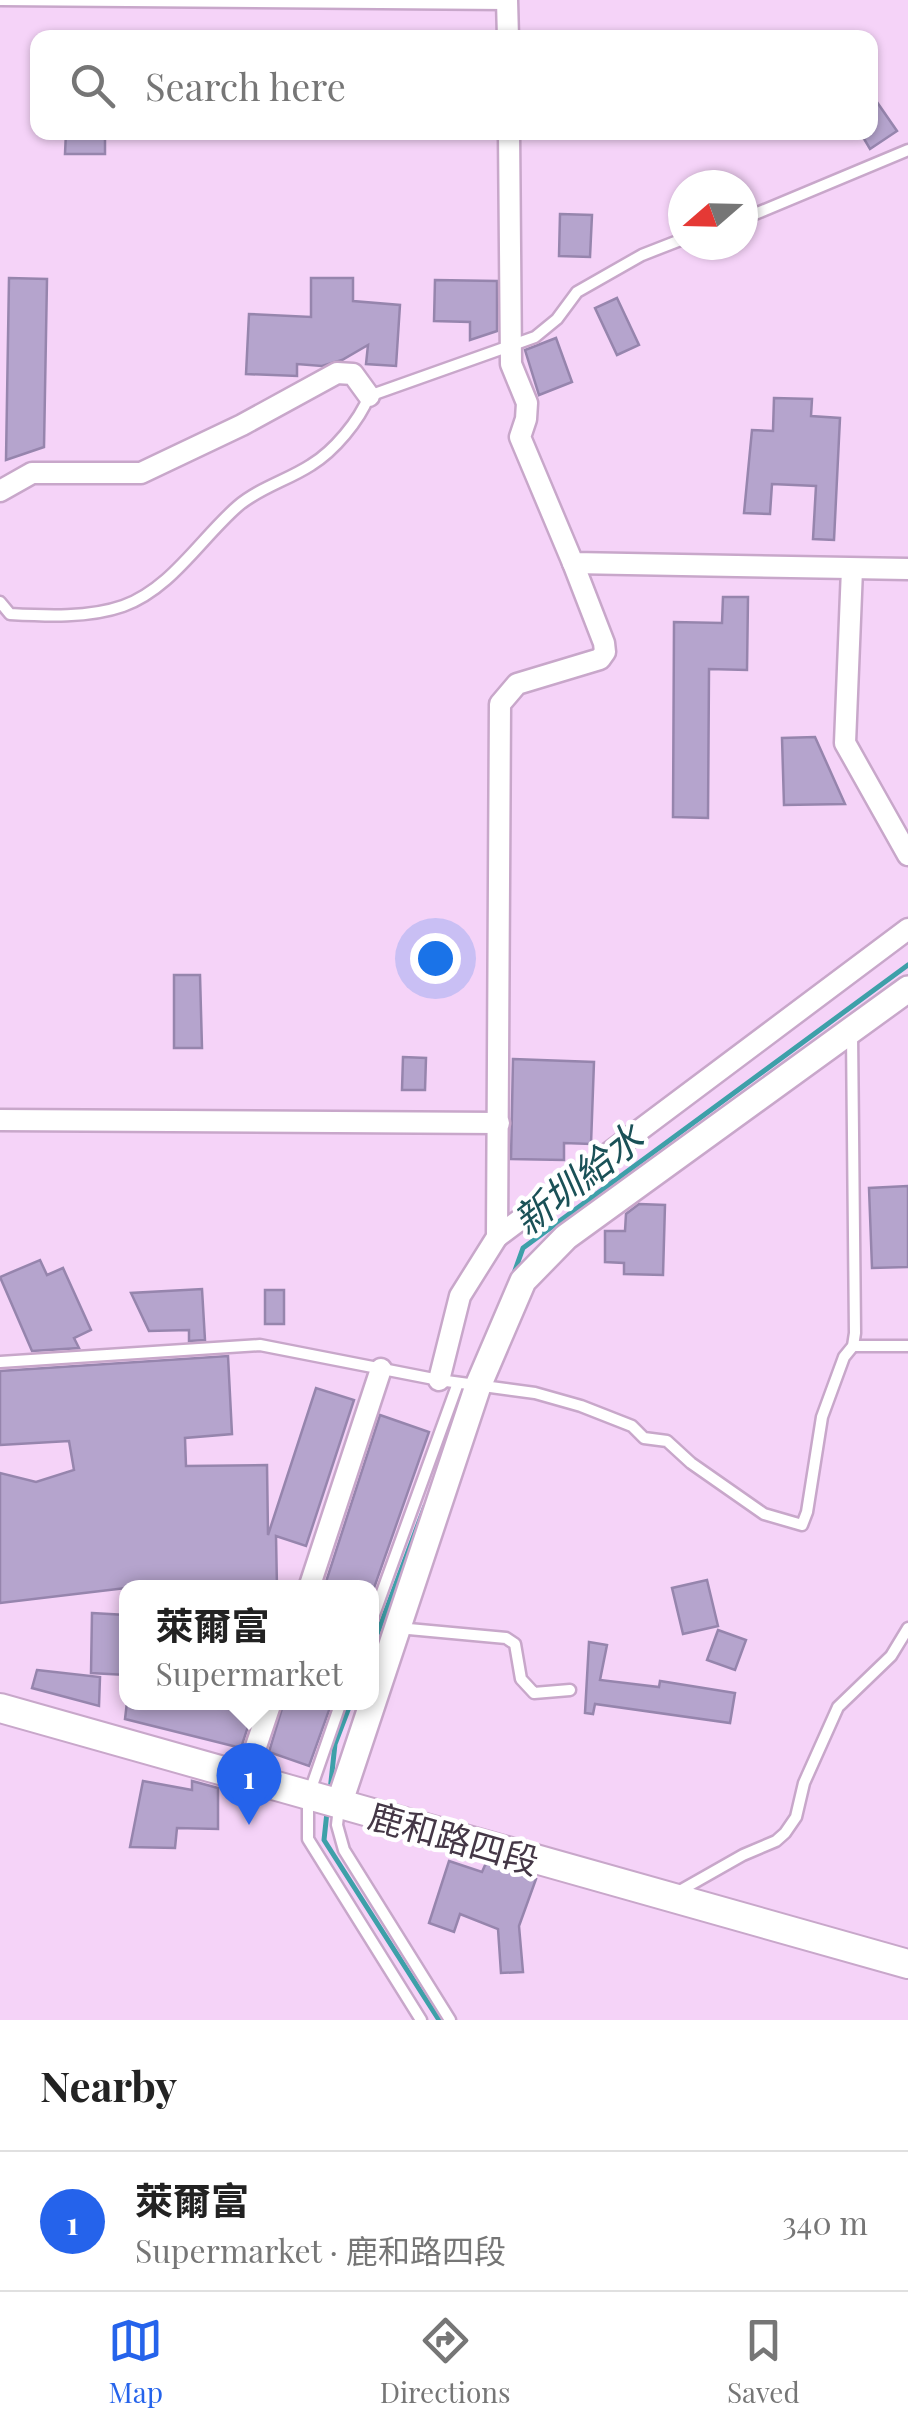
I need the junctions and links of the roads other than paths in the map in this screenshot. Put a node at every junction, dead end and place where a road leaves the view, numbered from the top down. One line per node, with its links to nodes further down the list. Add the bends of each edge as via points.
1 (0, 0): 2 (lane)
2 (507, 2): 3 (street)
3 (508, 30)
4 (509, 140): 8 (street)
5 (908, 150): 6 (lane)
6 (758, 214)
7 (668, 245): 8 (lane, via 576,292 557,319)
8 (512, 346): 9 (lane); 11 (street, via 527,403 520,437)
9 (369, 396): 10 (street, via 354,374 338,373 141,473 32,473); 14 (lane, via 314,464 239,505 172,574 128,604 43,616 10,614)
10 (0, 492)
11 (573, 562): 12 (street); 20 (street, via 605,652 517,684 500,704)
12 (852, 568): 13 (street); 15 (street, via 845,743)
13 (908, 569)
14 (0, 602)
15 (908, 855)
16 (908, 929): 21 (street)
17 (908, 989): 18 (street)
18 (852, 1028): 22 (lane); 26 (street, via 566,1237 523,1281)
19 (0, 1120): 20 (street)
20 (499, 1123): 21 (street)
21 (497, 1237): 26 (street, via 460,1296)
22 (853, 1346): 23 (lane); 26 (lane, via 822,1417 802,1525 764,1514 666,1441 644,1438 632,1426 535,1394)
23 (908, 1346)
24 (0, 1362): 25 (lane, via 260,1345)
25 (381, 1369): 26 (lane); 27 (street)
26 (458, 1383): 28 (lane); 29 (street)
27 (311, 1580)
28 (379, 1601)
29 (397, 1628): 31 (street); 32 (lane, via 506,1638 515,1644 520,1679 534,1693)
30 (908, 1628): 40 (lane, via 891,1656 838,1706 785,1833)
31 (379, 1683)
32 (570, 1690)
33 (0, 1708): 37 (main road, 鹿和路四段)
34 (267, 1710): 37 (street)
35 (338, 1710): 38 (lane)
36 (370, 1710): 39 (street)
37 (245, 1779): 38 (main road, 鹿和路四段)
38 (308, 1797): 39 (main road, 鹿和路四段); 42 (lane, via 308,1839)
39 (339, 1804): 40 (main road, 鹿和路四段); 43 (lane, via 336,1825 344,1850)
40 (670, 1899): 41 (main road, 鹿和路四段)
41 (908, 1964)
42 (421, 2020)
43 (450, 2020)

